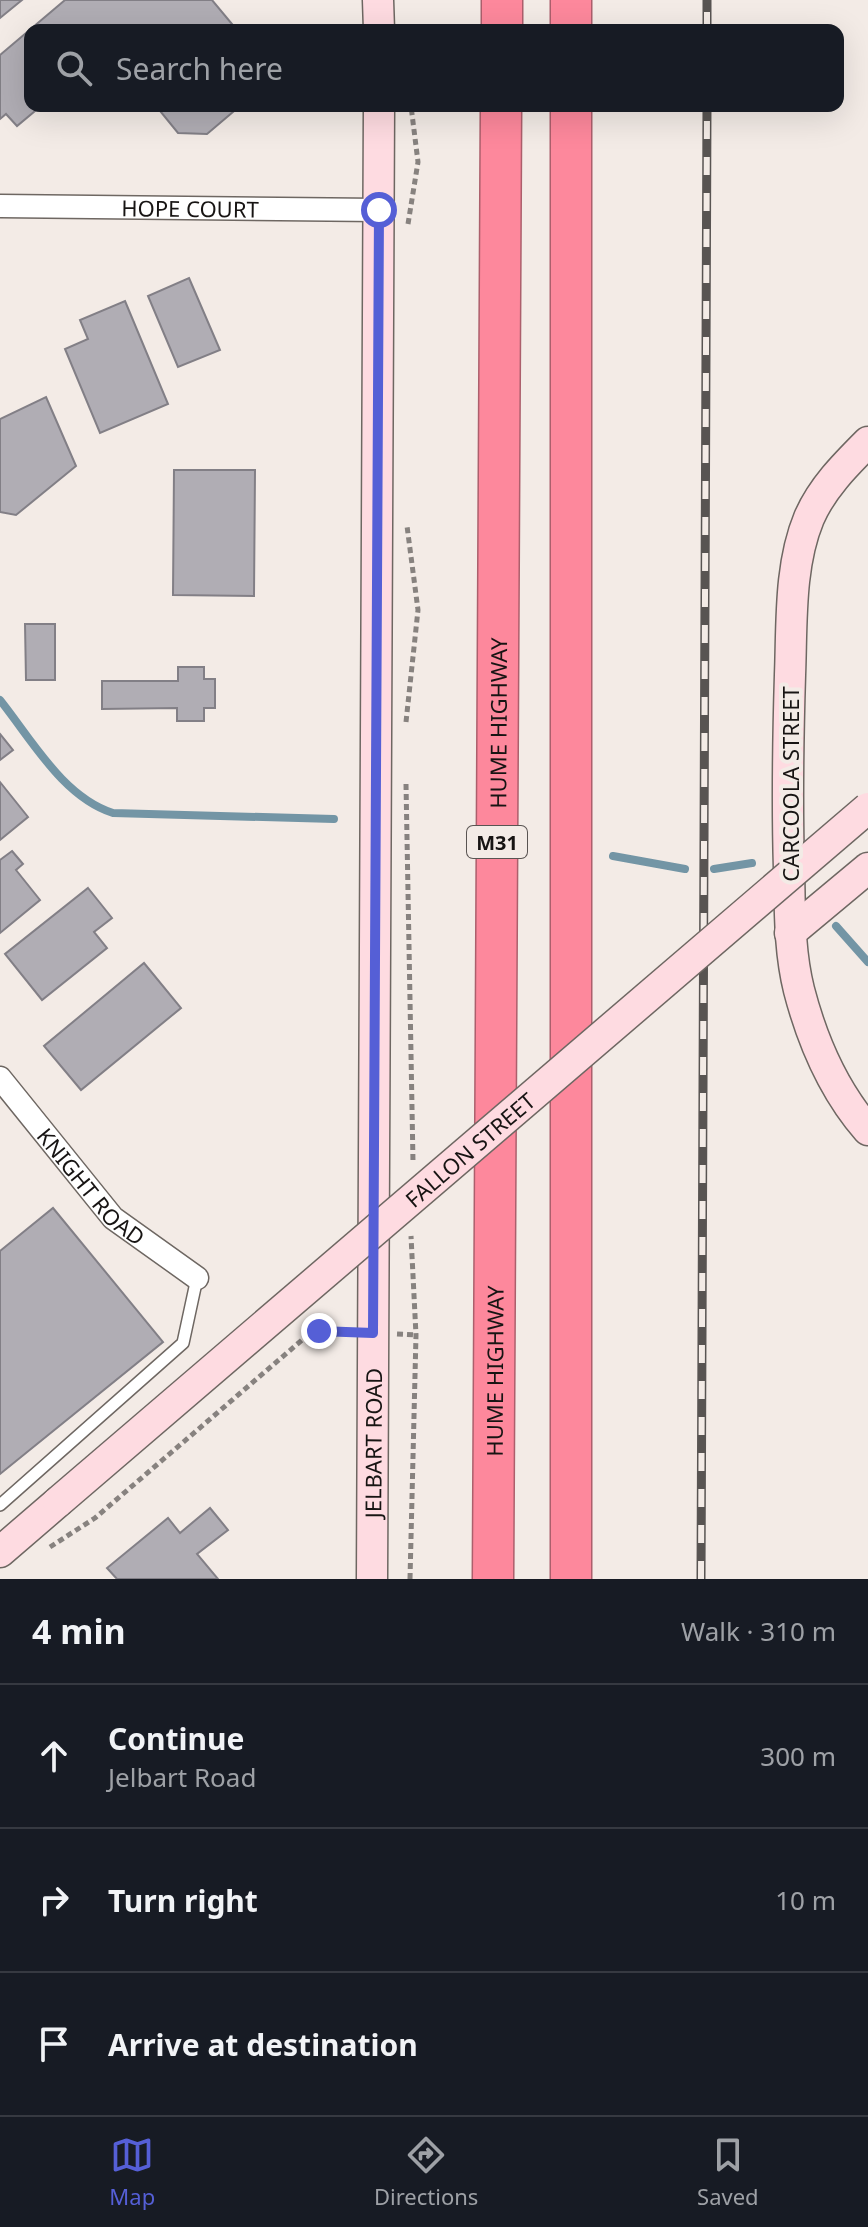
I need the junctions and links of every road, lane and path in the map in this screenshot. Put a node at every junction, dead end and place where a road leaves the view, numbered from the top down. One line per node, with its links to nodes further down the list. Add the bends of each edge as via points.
1 (378, 0): 4 (street)
2 (502, 0): 5 (highway)
3 (571, 0): 6 (highway)
4 (379, 24)
5 (502, 24)
6 (571, 24)
7 (379, 112): 12 (street, JELBART ROAD)
8 (412, 112): 13 (path, via 418,162)
9 (501, 112): 33 (highway, HUME HIGHWAY / M31)
10 (571, 112): 34 (highway)
11 (0, 206): 12 (street, HOPE COURT)
12 (379, 210): 26 (street, JELBART ROAD)
13 (408, 225)
14 (868, 442): 20 (street, CARCOOLA STREET, via 833,477 810,517 796,570 786,774)
15 (407, 511): 16 (path, via 418,610)
16 (405, 726)
17 (406, 773): 23 (path)
18 (868, 808): 30 (street, FALLON STREET, bridge)
19 (868, 868): 20 (street)
20 (790, 933): 22 (street, CARCOOLA STREET, via 799,989 820,1054)
21 (0, 1078): 25 (street, KNIGHT ROAD, via 113,1218)
22 (868, 1130)
23 (413, 1165)
24 (411, 1226): 27 (path)
25 (197, 1278): 28 (lane, via 183,1343)
26 (373, 1333): 27 (path); 29 (path, via 310,1335 95,1518); 31 (street, JELBART ROAD)
27 (416, 1335): 32 (path)
28 (0, 1505)
29 (44, 1550)
30 (0, 1552)
31 (372, 1579)
32 (410, 1579)
33 (493, 1579)
34 (571, 1579)

